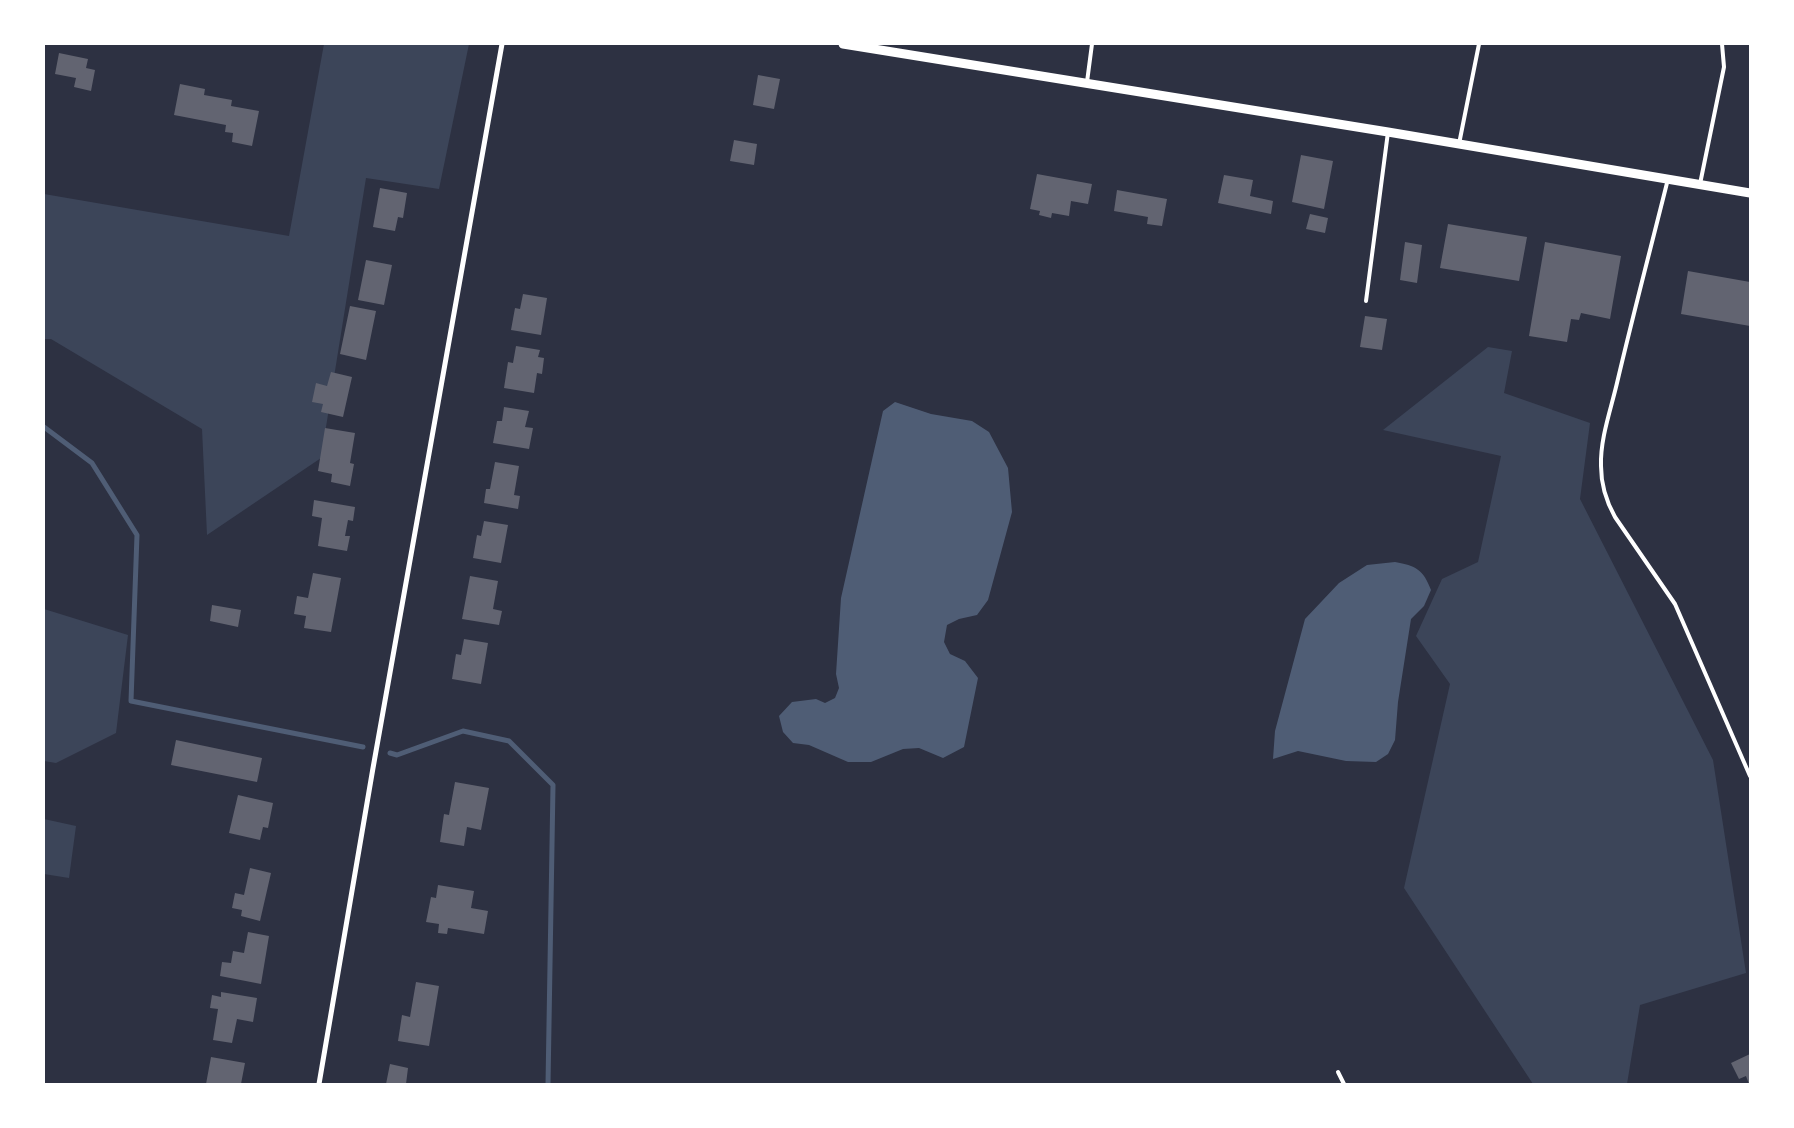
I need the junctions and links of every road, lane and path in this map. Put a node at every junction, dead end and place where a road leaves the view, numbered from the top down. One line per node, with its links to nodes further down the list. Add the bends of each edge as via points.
1 (502, 44): 15 (street)
2 (843, 44): 6 (street)
3 (1092, 44): 6 (lane)
4 (1479, 44): 8 (lane)
5 (1722, 44): 10 (lane, via 1724,67)
6 (1087, 82): 7 (street)
7 (1388, 132): 8 (street); 12 (lane)
8 (1459, 144): 9 (street)
9 (1668, 179): 10 (street); 13 (lane, via 1603,444 1604,488 1615,517 1675,604)
10 (1700, 184): 11 (street)
11 (1750, 193)
12 (1366, 301)
13 (1750, 776)
14 (1338, 1072): 16 (lane)
15 (319, 1084)
16 (1344, 1084)

